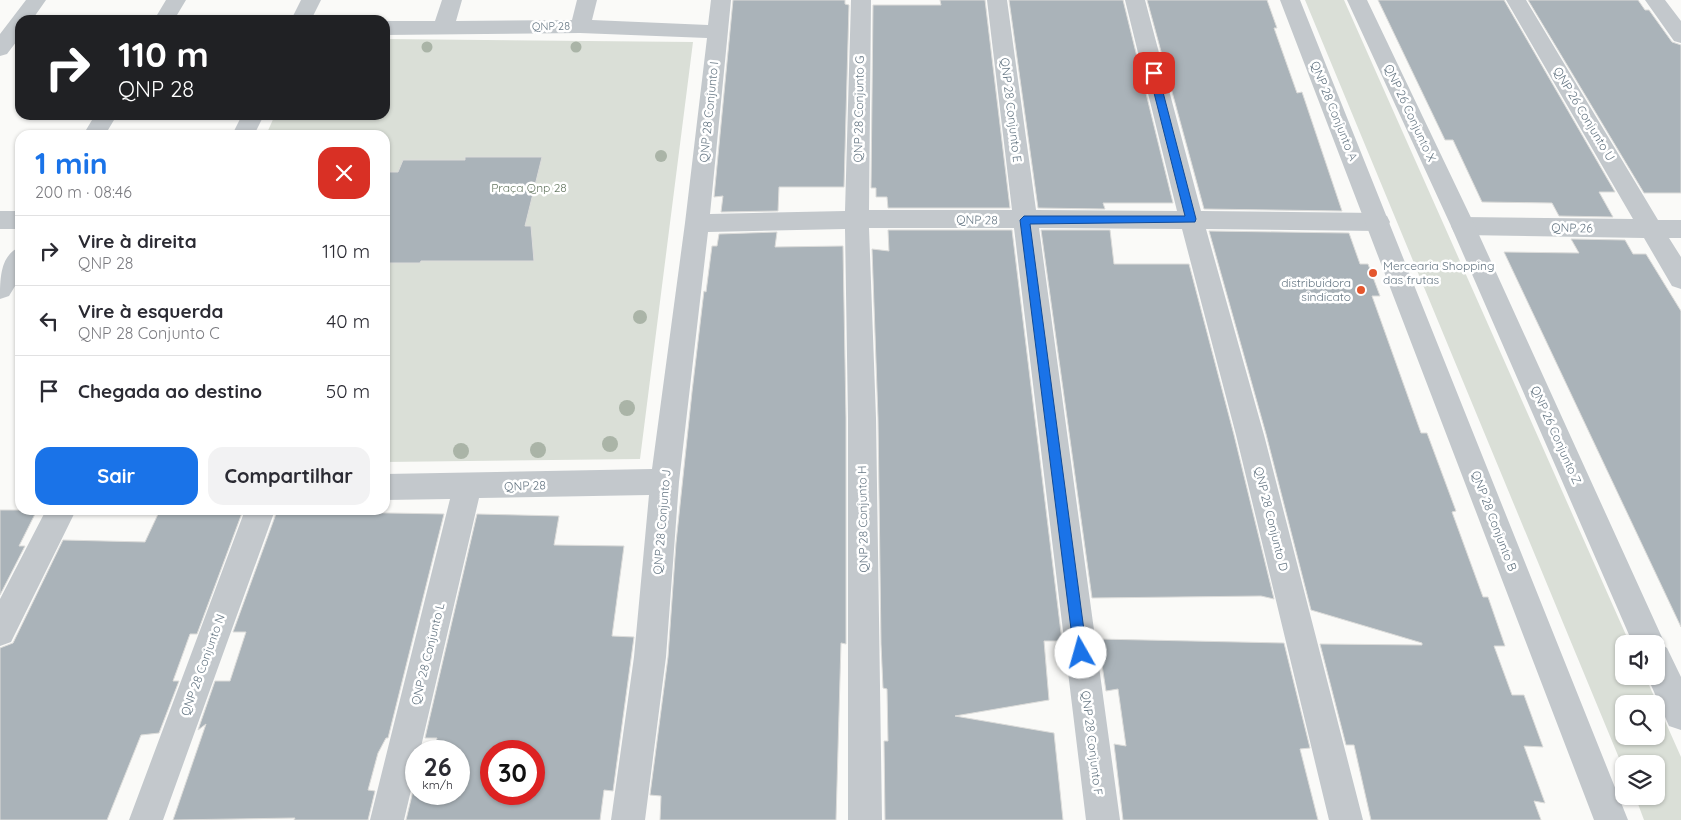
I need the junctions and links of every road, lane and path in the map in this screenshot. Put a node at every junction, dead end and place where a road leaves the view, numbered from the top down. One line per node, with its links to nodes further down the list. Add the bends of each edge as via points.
1 (36, 0): 14 (street)
2 (176, 0): 15 (street)
3 (311, 0): 16 (street)
4 (452, 0): 19 (street)
5 (586, 0): 17 (street)
6 (721, 0): 21 (street, QNP 28 Conjunto I)
7 (861, 0): 24 (street, QNP 28 Conjunto G)
8 (997, 0): 28 (street, QNP 28 Conjunto E)
9 (1135, 0): 25 (street, QNP 28 Conjunto D)
10 (1290, 0): 29 (street, QNP 28 Conjunto A)
11 (1357, 0): 31 (street, QNP 26 Conjunto X)
12 (1516, 0): 32 (street, QNP 26 Conjunto U)
13 (1655, 0): 22 (street)
14 (25, 15)
15 (167, 15)
16 (304, 15)
17 (580, 26): 19 (street, QNP 28); 21 (street, QNP 28)
18 (390, 28): 19 (street, QNP 28)
19 (443, 28)
20 (15, 29): 23 (street)
21 (717, 32): 30 (street, QNP 28 Conjunto I)
22 (1681, 36)
23 (0, 49)
24 (857, 218): 28 (street, QNP 28); 30 (street, QNP 28); 49 (street, QNP 28 Conjunto H)
25 (1191, 219): 28 (street, QNP 28); 29 (street, QNP 28); 51 (street, QNP 28 Conjunto D, via 1250,435)
26 (0, 220): 27 (street)
27 (15, 220)
28 (1024, 220): 50 (street, QNP 28 Conjunto F)
29 (1378, 222): 52 (street, QNP 28 Conjunto B)
30 (697, 224): 37 (street, QNP 28 Conjunto J)
31 (1463, 226): 32 (street, QNP 26); 43 (street, QNP 26 Conjunto Z)
32 (1651, 229): 33 (street, QNP 26); 35 (street, QNP 26 Conjunto U)
33 (1681, 229)
34 (15, 265): 36 (street)
35 (1681, 280)
36 (0, 289)
37 (665, 482): 38 (street, QNP 28); 48 (street, QNP 28 Conjunto J, via 650,657)
38 (467, 487): 39 (street, QNP 28); 47 (street, QNP 28 Conjunto L)
39 (390, 488)
40 (58, 515): 42 (street)
41 (258, 515): 46 (street, QNP 28 Conjunto N)
42 (0, 631)
43 (1645, 635)
44 (1665, 679): 45 (street)
45 (1681, 714)
46 (146, 820)
47 (387, 820)
48 (628, 820)
49 (865, 820)
50 (1102, 820)
51 (1346, 820)
52 (1611, 820)

